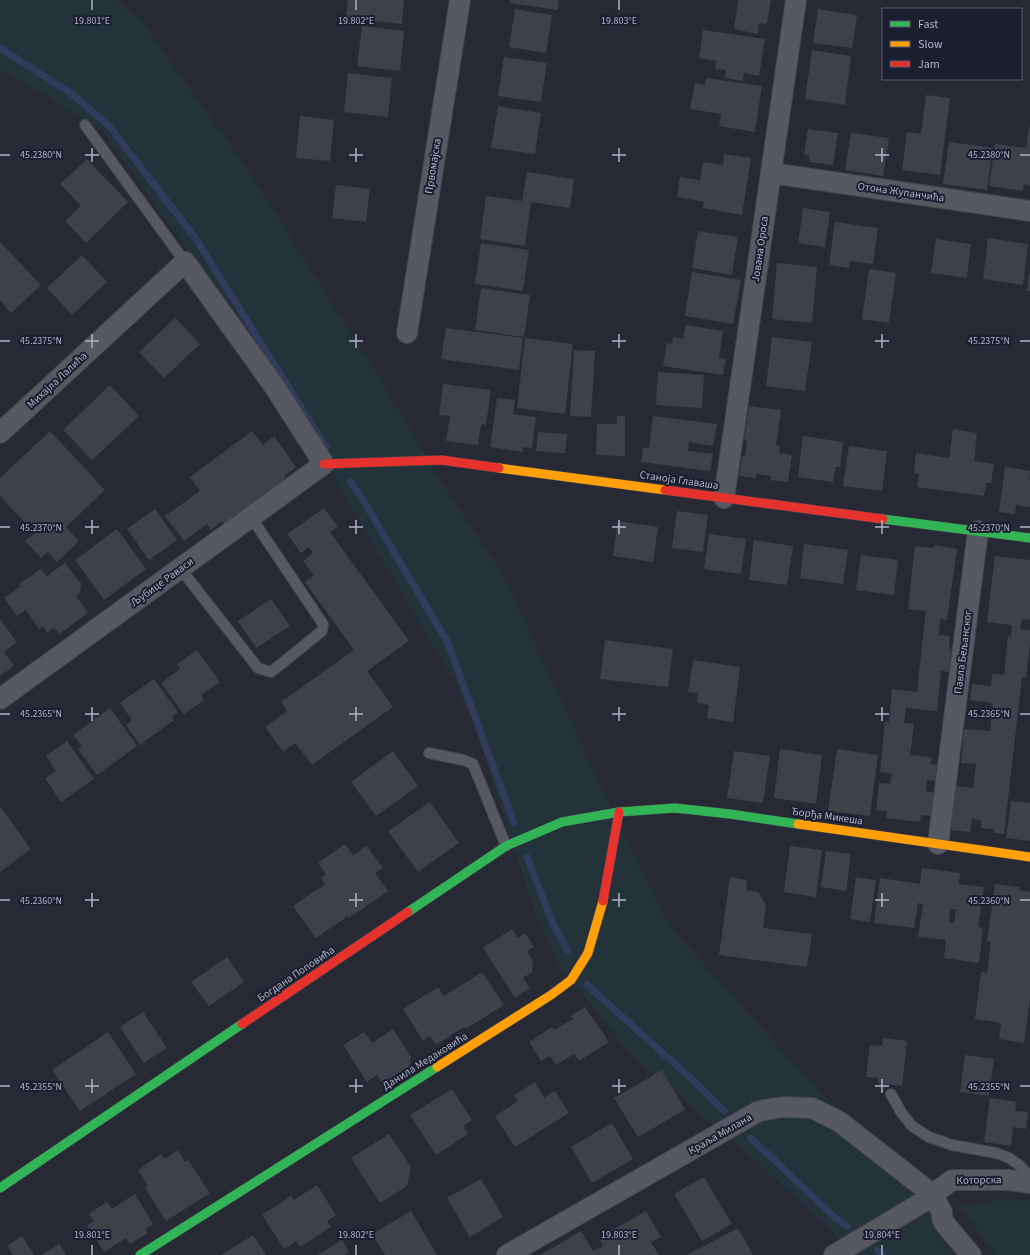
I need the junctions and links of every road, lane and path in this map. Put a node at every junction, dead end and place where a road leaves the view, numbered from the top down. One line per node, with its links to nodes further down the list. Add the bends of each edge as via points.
1 (460, 0): 7 (street, Првомајска)
2 (796, 0): 4 (street, Јована Ороса)
3 (85, 125): 6 (lane)
4 (771, 173): 5 (street, Отона Жупанчића); 10 (street, Јована Ороса)
5 (1030, 211)
6 (185, 262): 8 (street, Михајла Лалића); 9 (street, via 274,386)
7 (407, 333)
8 (0, 433)
9 (324, 464): 10 (street, Станоја Главаша, via 441,460); 11 (street, Љубице Раваси)
10 (724, 498): 12 (street, Станоја Главаша)
11 (251, 517): 14 (street, Љубице Раваси); 14 (lane, via 323,624 322,631 271,672 258,668)
12 (978, 531): 13 (street, Станоја Главаша); 18 (street, Павла Бељанског)
13 (1030, 538)
14 (180, 568): 15 (street, Љубице Раваси)
15 (0, 699)
16 (429, 753): 19 (lane, via 473,764)
17 (619, 812): 18 (street, Ђорђа Микеша, via 675,808); 19 (street, Богдана Поповића, via 562,822); 26 (street, Данила Медаковића, via 605,894 594,934 588,953 571,980)
18 (938, 844): 20 (street, Ђорђа Микеша)
19 (506, 846): 24 (street, Богдана Поповића)
20 (1030, 857)
21 (891, 1094): 22 (lane, via 912,1126 929,1137 1009,1158)
22 (1030, 1176)
23 (1030, 1183): 25 (street, Которска, via 1009,1180 952,1180)
24 (0, 1188)
25 (932, 1194): 27 (street, Краља Милана, via 812,1100 760,1111); 28 (street, Которска, via 923,1202); 29 (street, via 942,1212 945,1224)
26 (140, 1255)
27 (507, 1255)
28 (834, 1255)
29 (971, 1255)

